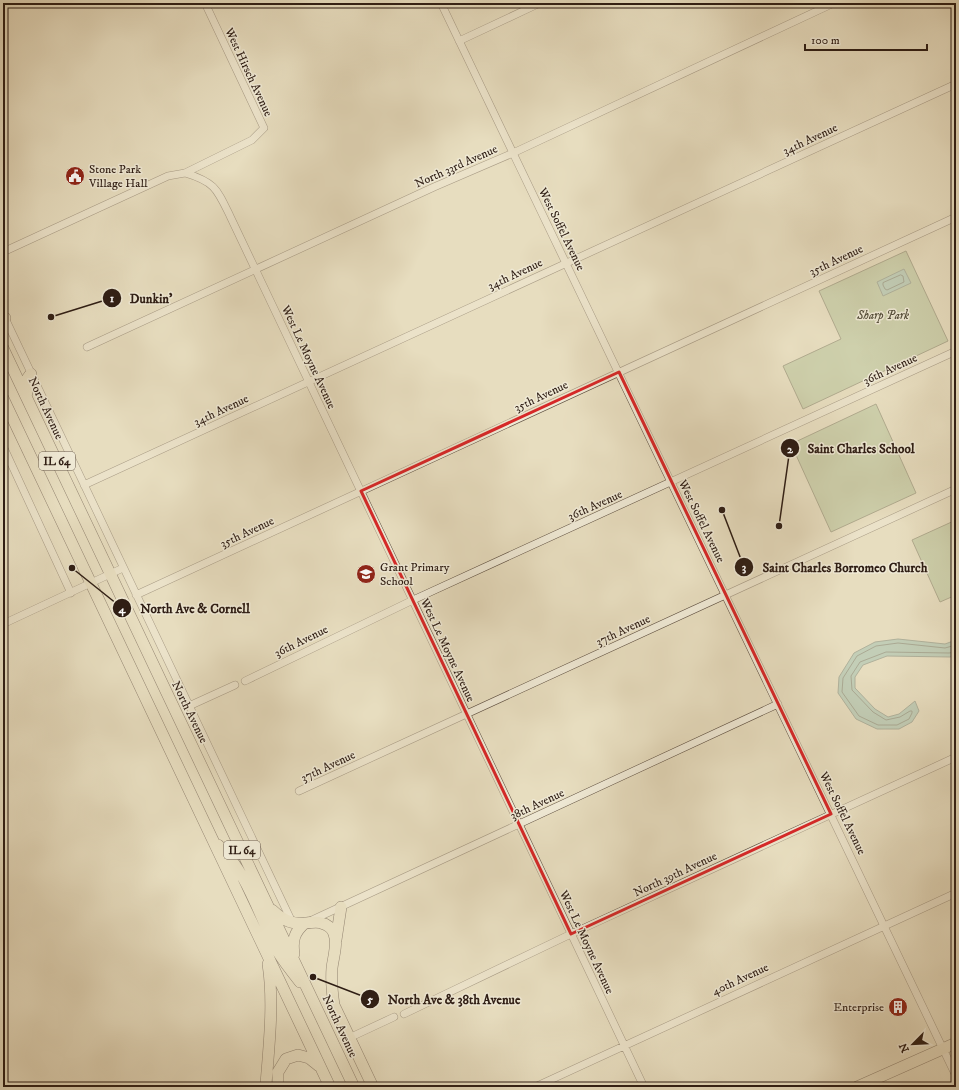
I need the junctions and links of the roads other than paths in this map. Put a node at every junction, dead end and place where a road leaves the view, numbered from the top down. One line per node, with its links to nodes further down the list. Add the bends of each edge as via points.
1 (205, 3): 8 (street, West Hirsch Avenue, via 264,128 252,140)
2 (441, 3): 5 (street, West Soffel Avenue)
3 (540, 3): 5 (street)
4 (834, 3): 7 (street, North 33rd Avenue)
5 (459, 41): 7 (street, West Soffel Avenue)
6 (956, 84): 11 (street, 34th Avenue)
7 (513, 153): 11 (street, West Soffel Avenue); 12 (street, North 33rd Avenue)
8 (185, 173): 10 (street, via 168,176); 12 (street, West Le Moyne Avenue, via 202,178 217,190)
9 (956, 217): 18 (street, 35th Avenue)
10 (3, 252)
11 (566, 263): 18 (street, West Soffel Avenue); 19 (street, 34th Avenue)
12 (256, 270): 15 (street, North 33rd Avenue); 19 (street, West Le Moyne Avenue)
13 (4, 317): 17 (street, North Avenue)
14 (3, 348): 21 (main road, North Avenue / IL 64)
15 (87, 348)
16 (956, 351): 23 (street, 36th Avenue)
17 (35, 372): 21 (main road, via 26,382); 24 (street, North Avenue)
18 (619, 372): 23 (street, West Soffel Avenue); 26 (street, 35th Avenue)
19 (309, 381): 24 (street, 34th Avenue); 26 (street, West Le Moyne Avenue)
20 (3, 398): 29 (main road, IL 64)
21 (28, 400): 28 (main road, North Avenue / IL 64)
22 (3, 446): 30 (street)
23 (672, 482): 32 (street, West Soffel Avenue); 33 (street, 36th Avenue)
24 (84, 485): 27 (street, North Avenue)
25 (956, 489): 32 (street, 37th Avenue)
26 (361, 491): 31 (street, 35th Avenue); 33 (street, West Le Moyne Avenue)
27 (123, 568): 28 (street); 31 (street, North Avenue)
28 (110, 574): 29 (street); 46 (main road, North Avenue / IL 64)
29 (90, 583): 30 (street); 44 (main road, IL 64)
30 (71, 593): 34 (street)
31 (136, 595): 38 (street, North Avenue)
32 (726, 595): 37 (street, West Soffel Avenue); 39 (street, 37th Avenue)
33 (413, 600): 35 (street, 36th Avenue); 39 (street, West Le Moyne Avenue)
34 (3, 624)
35 (245, 681)
36 (235, 685): 38 (street)
37 (778, 704): 42 (street, West Soffel Avenue); 43 (street, 38th Avenue)
38 (189, 706): 50 (street, North Avenue)
39 (467, 714): 41 (street, 37th Avenue); 43 (street, West Le Moyne Avenue)
40 (956, 757): 42 (street, North 39th Avenue)
41 (299, 792)
42 (831, 814): 49 (street, West Soffel Avenue); 51 (street, North 39th Avenue)
43 (519, 824): 47 (street, 38th Avenue); 51 (street, West Le Moyne Avenue)
44 (213, 839): 53 (main road, IL 64); 55 (main road, via 237,867 279,953)
45 (956, 893): 49 (street, 40th Avenue)
46 (269, 907): 50 (main road); 54 (main road, North Avenue / IL 64)
47 (341, 907): 48 (street, 38th Avenue); 52 (main road)
48 (305, 924): 50 (main road); 52 (main road, via 320,922 327,925 333,930)
49 (884, 926): 60 (street, 40th Avenue); 61 (street, West Soffel Avenue)
50 (294, 927): 54 (main road)
51 (571, 934): 56 (street, North 39th Avenue); 60 (street, West Le Moyne Avenue)
52 (335, 945): 58 (main road, via 332,994)
53 (266, 952): 62 (main road, IL 64); 64 (main road, via 270,978)
54 (295, 961): 55 (main road, North Avenue / IL 64)
55 (315, 1002): 67 (main road, North Avenue / IL 64)
56 (404, 1014)
57 (394, 1017): 58 (street)
58 (349, 1038): 68 (main road)
59 (956, 1043): 61 (main road)
60 (624, 1045): 69 (street, 40th Avenue); 70 (street, West Le Moyne Avenue)
61 (943, 1049): 63 (street); 71 (main road)
62 (322, 1068): 65 (main road, via 309,1058 298,1055 286,1059 278,1072); 66 (main road, IL 64)
63 (956, 1076)
64 (267, 1087)
65 (278, 1087)
66 (330, 1087)
67 (354, 1087)
68 (373, 1087)
69 (534, 1087)
70 (644, 1087)
71 (858, 1087)

